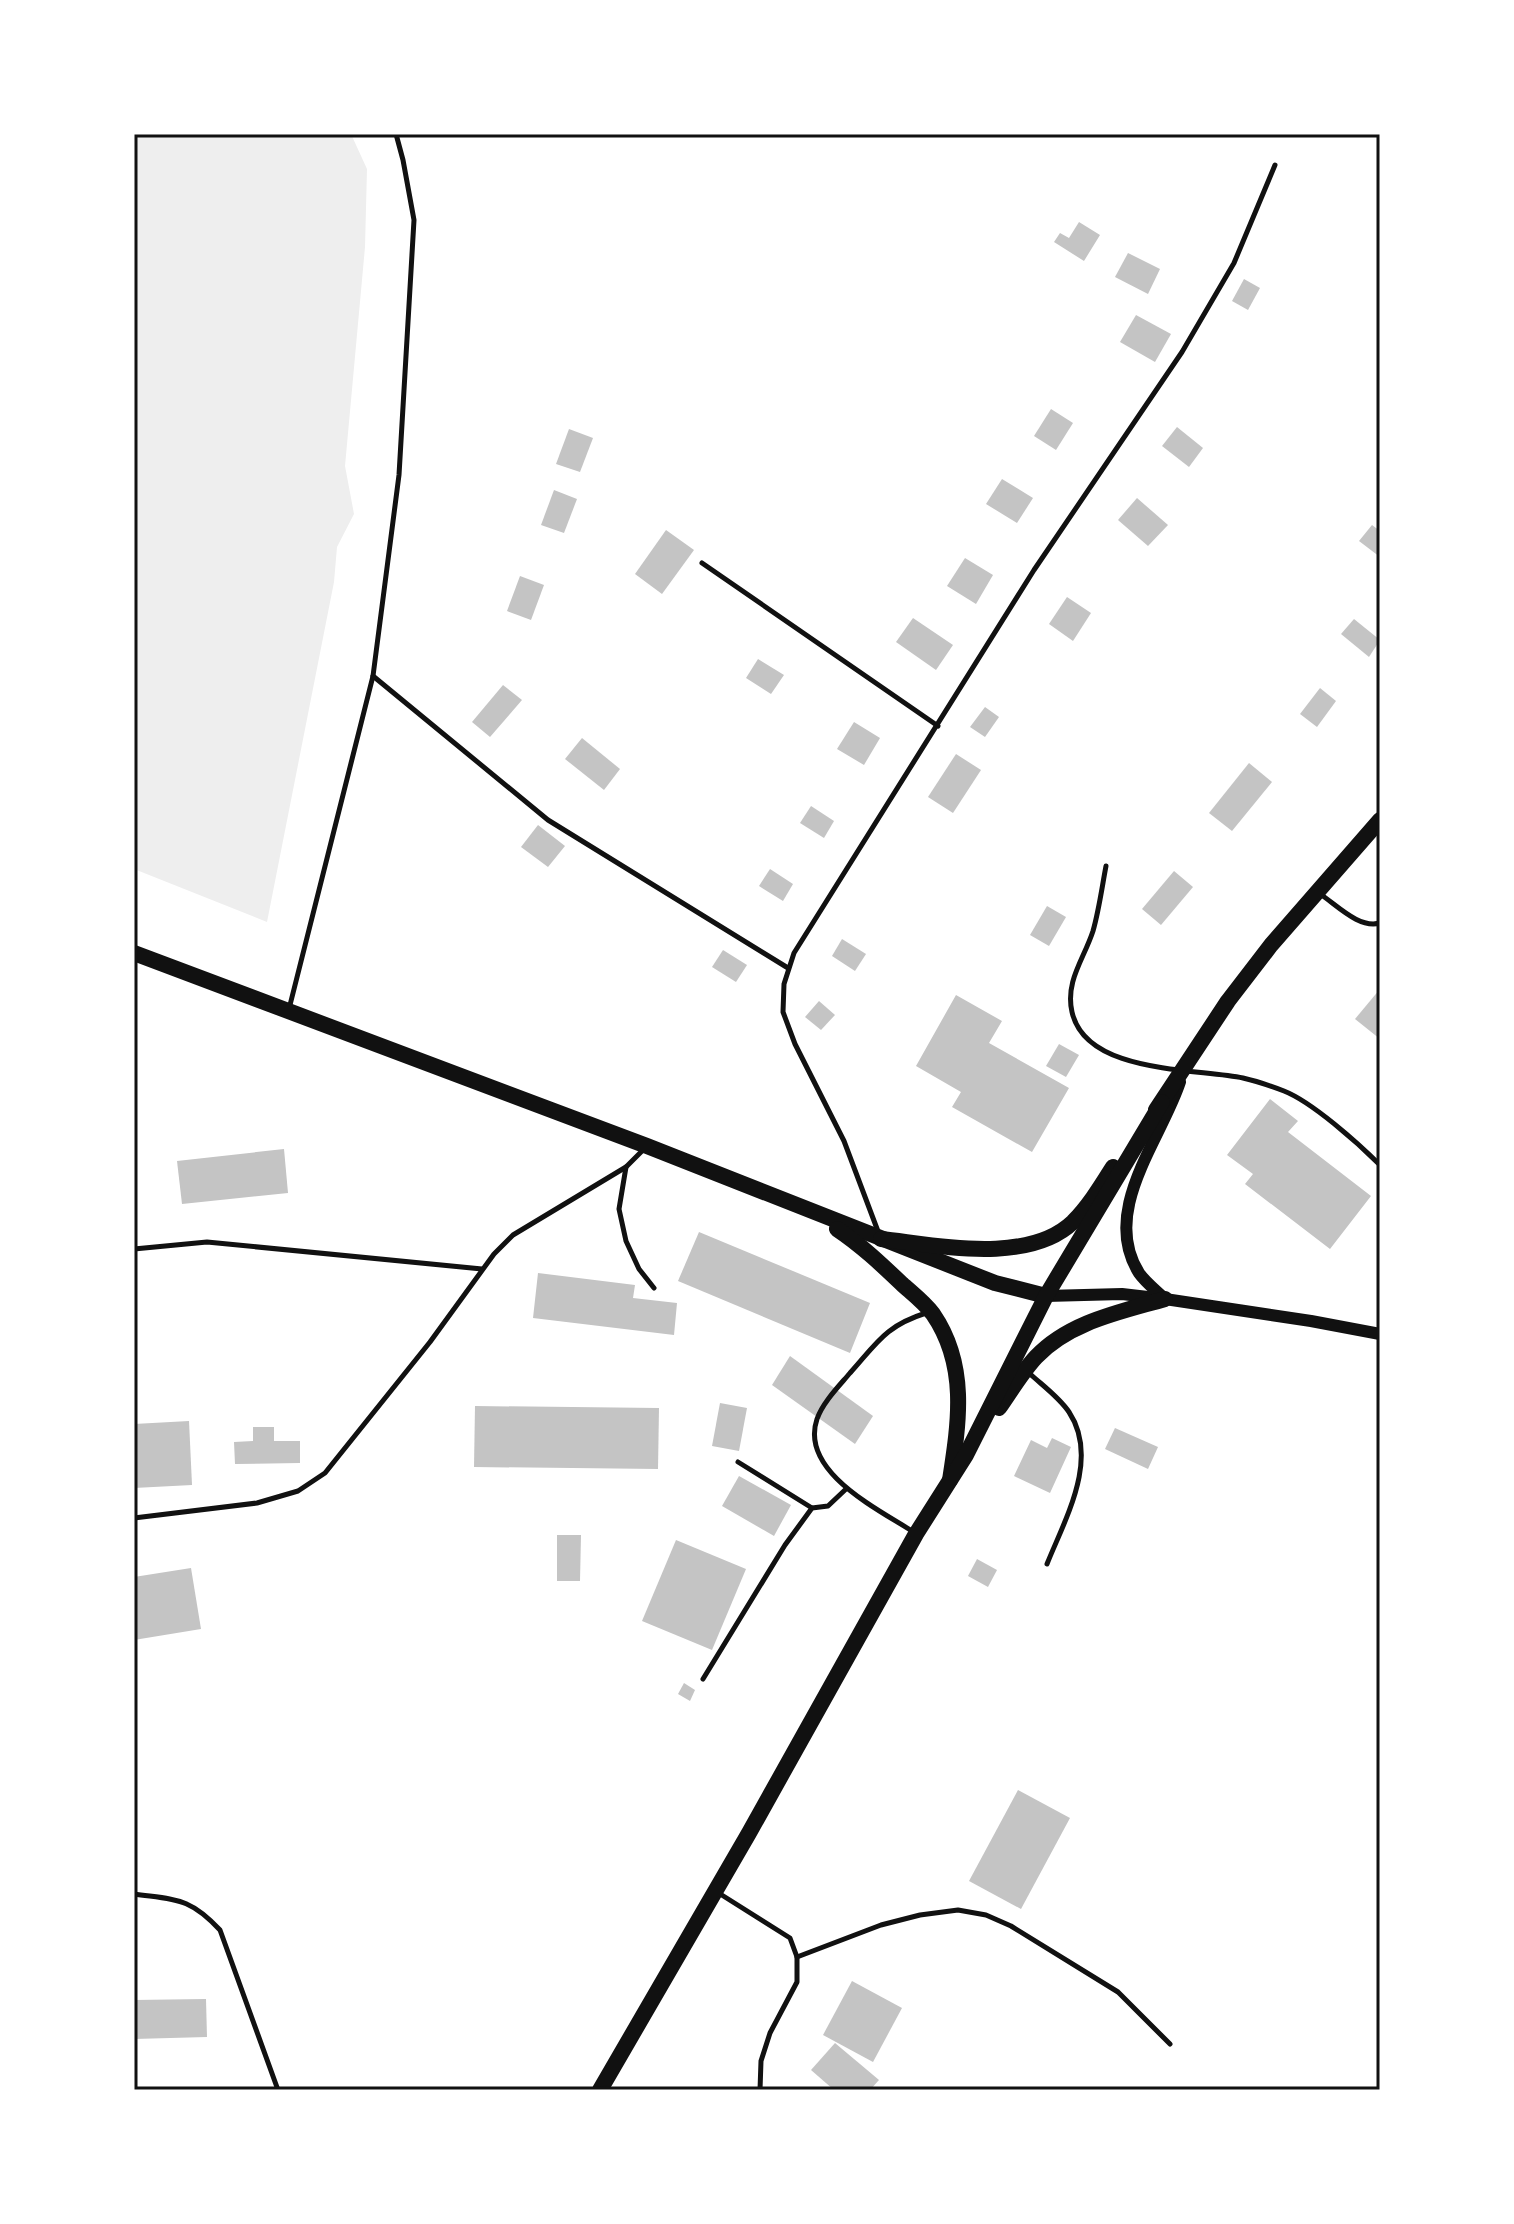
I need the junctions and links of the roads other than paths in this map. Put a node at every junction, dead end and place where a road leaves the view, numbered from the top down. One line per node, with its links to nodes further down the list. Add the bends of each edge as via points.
1 (396, 134): 4 (lane, via 414,220 399,475)
2 (1275, 165): 5 (lane, via 1234,263 1182,352 1034,570)
3 (702, 563): 5 (lane)
4 (373, 676): 11 (lane, via 548,820); 12 (lane)
5 (938, 726): 11 (lane)
6 (1380, 820): 8 (main road)
7 (1106, 866): 13 (lane, via 1092,933 1071,989 1072,1012 1081,1034 1098,1049)
8 (1316, 891): 9 (lane, via 1360,922); 13 (main road, via 1228,1001)
9 (1380, 923)
10 (134, 953): 12 (main road)
11 (788, 968): 21 (lane, via 783,1012 844,1141)
12 (288, 1010): 15 (main road)
13 (1183, 1071): 14 (main road); 17 (lane, via 1243,1078 1286,1092); 26 (street, via 1141,1163 1127,1228 1139,1274)
14 (1162, 1102): 21 (main road, via 1091,1201 1057,1233 1022,1245 977,1249); 25 (main road)
15 (647, 1146): 19 (lane); 20 (main road)
16 (1380, 1154): 17 (lane)
17 (1373, 1158): 18 (lane)
18 (1380, 1165)
19 (626, 1167): 23 (lane, via 513,1235); 24 (lane, via 619,1209 626,1241)
20 (812, 1212): 21 (main road); 27 (main road, via 865,1248)
21 (881, 1239): 25 (main road, via 995,1283)
22 (134, 1249): 23 (lane, via 207,1242)
23 (483, 1269): 35 (lane, via 325,1473 298,1491 257,1503)
24 (654, 1288)
25 (1046, 1296): 26 (street); 30 (main road)
26 (1165, 1299): 28 (street); 29 (main road, via 1066,1332)
27 (931, 1311): 32 (main road, via 947,1337 957,1374 959,1419); 33 (lane, via 884,1333 817,1419 819,1453)
28 (1380, 1334)
29 (1025, 1370): 30 (main road); 37 (lane, via 1068,1410 1081,1447 1073,1500)
30 (966, 1455): 32 (main road)
31 (738, 1462): 34 (lane)
32 (950, 1480): 36 (main road)
33 (846, 1489): 34 (lane, via 828,1506); 36 (lane)
34 (812, 1508): 38 (lane)
35 (134, 1518)
36 (916, 1534): 39 (main road)
37 (1047, 1564)
38 (703, 1679)
39 (716, 1891): 41 (lane, via 790,1938); 44 (main road)
40 (134, 1894): 43 (lane, via 180,1900 202,1911 220,1930)
41 (797, 1957): 42 (lane, via 920,1915 958,1910 986,1915 1118,1992); 45 (lane, via 797,1982 761,2061)
42 (1170, 2044)
43 (278, 2090)
44 (600, 2090)
45 (760, 2090)

